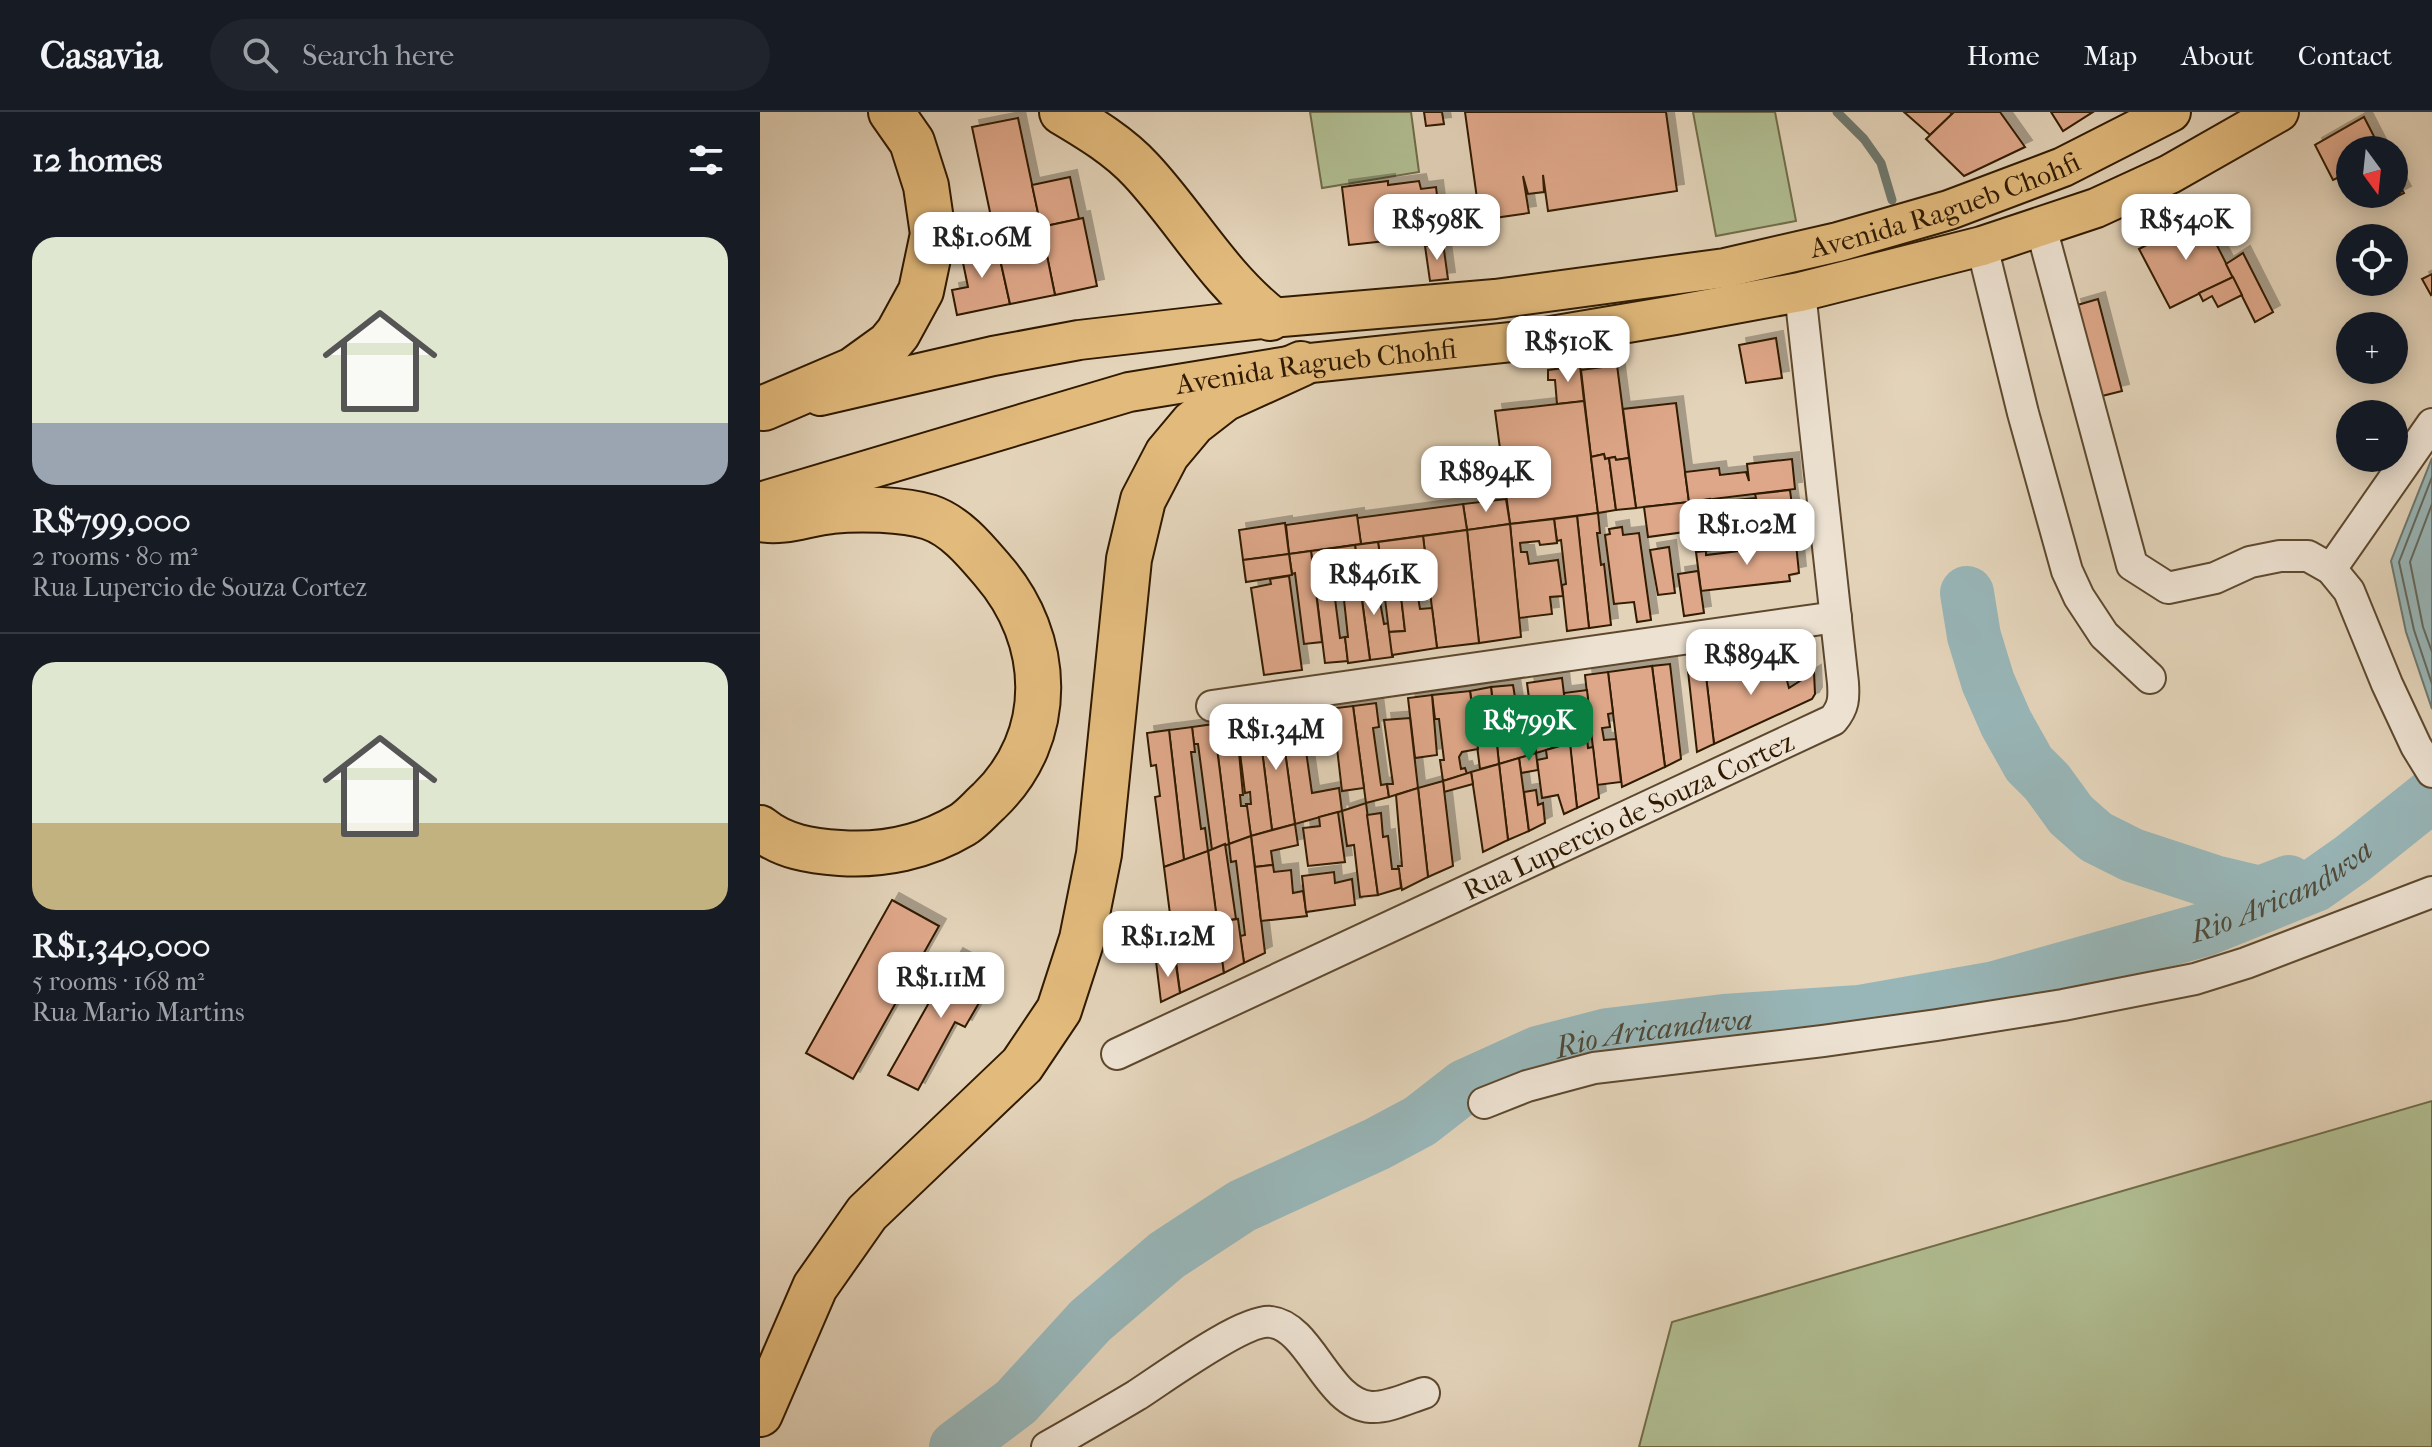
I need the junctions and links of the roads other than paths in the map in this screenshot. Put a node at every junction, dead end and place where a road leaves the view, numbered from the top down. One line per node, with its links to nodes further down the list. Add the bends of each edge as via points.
1 (891, 112): 11 (highway, via 912,142 926,186 933,234 921,291 889,344 853,370)
2 (1062, 112): 9 (highway, via 1139,167 1240,292)
3 (2171, 112): 9 (main road, Avenida Ragueb Chohfi, via 2063,167 1949,210 1739,265 1495,299)
4 (2193, 112): 6 (main road, via 2193,127 2179,145 2084,192 2058,208)
5 (2279, 112): 6 (main road, Avenida Ragueb Chohfi, via 2170,174)
6 (2041, 227): 7 (main road, Avenida Ragueb Chohfi); 15 (street, via 2132,565 2168,588 2280,556 2308,556)
7 (1982, 246): 8 (main road, Avenida Ragueb Chohfi); 17 (street, via 2067,571 2104,635)
8 (1800, 292): 10 (main road, Avenida Ragueb Chohfi, via 1521,341); 16 (street, Rua Lupercio de Souza Cortez)
9 (1270, 318): 11 (main road, Avenida Ragueb Chohfi, via 1079,340)
10 (1301, 364): 13 (main road, Avenida Ragueb Chohfi, via 1129,392); 25 (highway, via 1224,399 1193,423 1167,454 1143,500 1129,559 1099,854 1082,939 1059,1010 1022,1065 867,1213 815,1287)
11 (762, 409)
12 (2432, 424): 15 (street)
13 (760, 502)
14 (760, 519): 20 (highway, via 771,522 833,511 889,512 927,516 947,525 1004,584 1026,623 1037,659 1039,706 1025,751 1002,789 964,824 917,846 862,855 807,851)
15 (2331, 569): 19 (street, via 2349,591 2387,684)
16 (1836, 617): 18 (street); 22 (street, Rua Lupercio de Souza Cortez, via 1844,701 1833,720)
17 (2150, 678)
18 (1212, 706)
19 (2432, 772)
20 (760, 828)
21 (2432, 892): 23 (street, via 2195,979 1937,1025 1594,1068)
22 (1117, 1054)
23 (1484, 1103)
24 (1424, 1393): 26 (street, via 1383,1406 1359,1404 1342,1392 1295,1336 1269,1321 1221,1341)
25 (760, 1414)
26 (1047, 1447)

